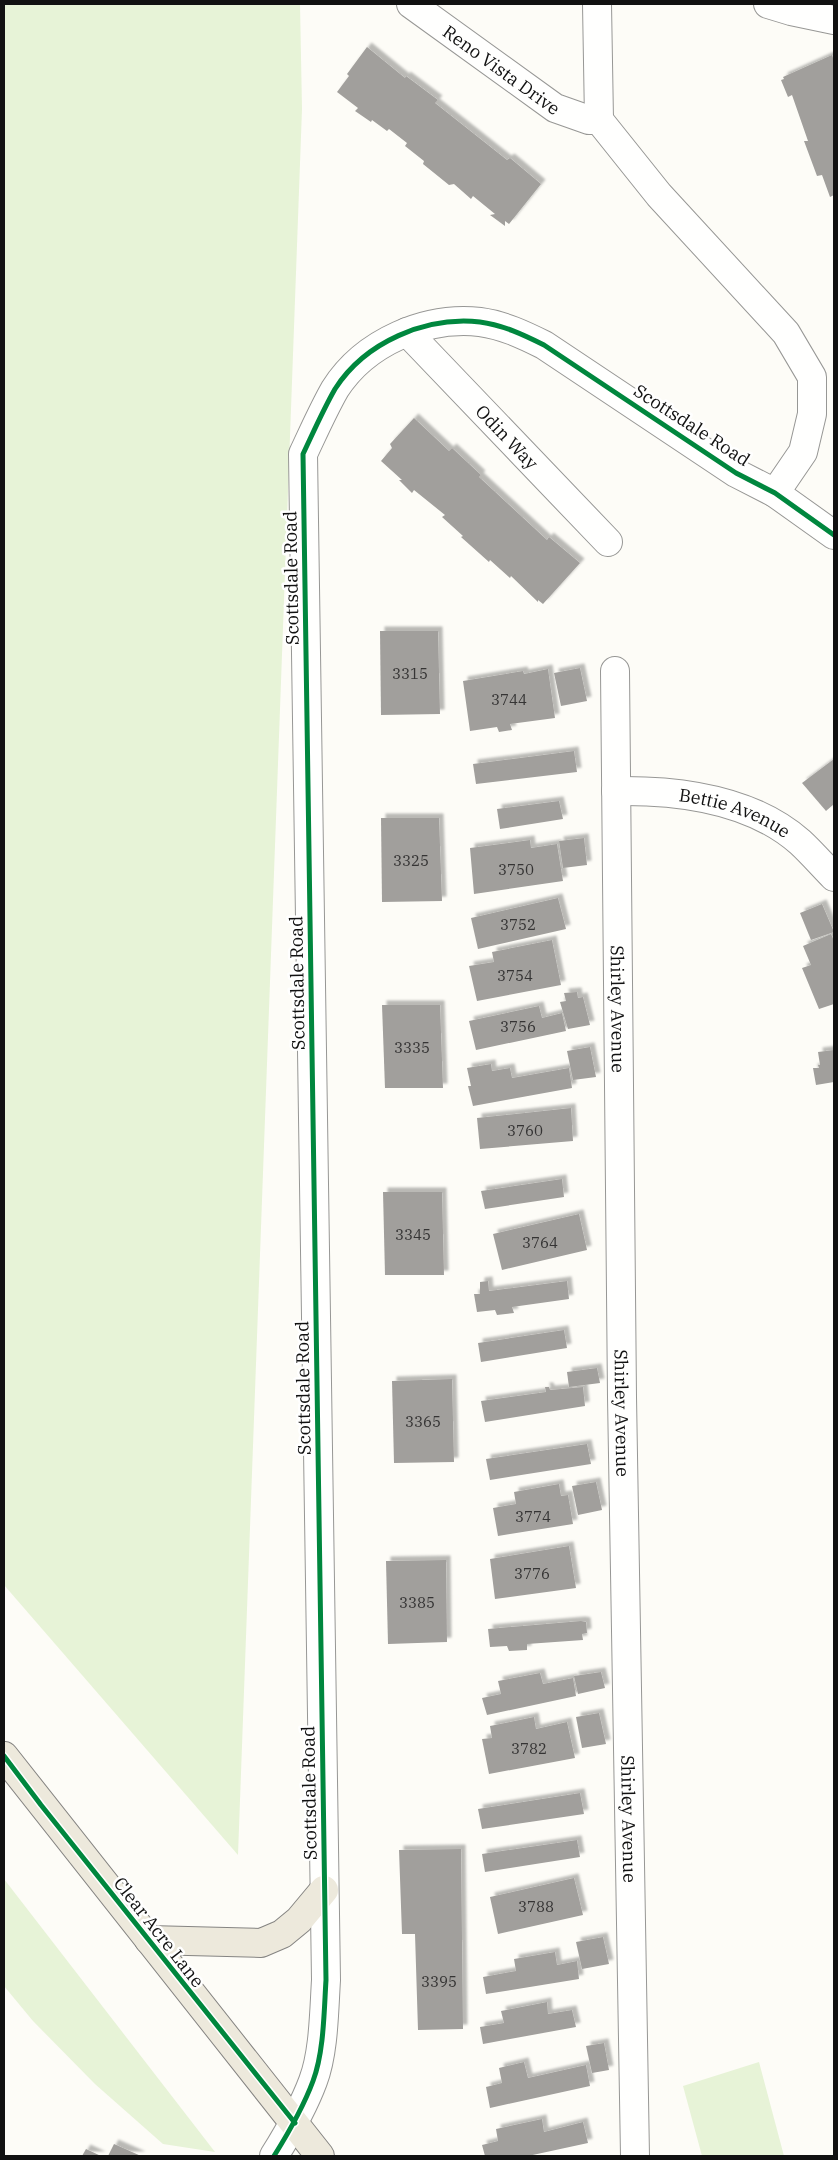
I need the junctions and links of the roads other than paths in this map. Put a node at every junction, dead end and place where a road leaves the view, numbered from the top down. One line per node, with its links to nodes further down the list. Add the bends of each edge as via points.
1 (411, 4): 5 (street, Reno Vista Drive, via 555,108 589,120)
2 (598, 4): 5 (street)
3 (768, 4): 4 (street)
4 (834, 20)
5 (599, 120): 7 (street, via 659,195 786,333 812,377 812,414 804,452)
6 (407, 332): 7 (street, Scottsdale Road, via 442,323 480,322 513,330 544,345 736,473); 9 (street, Odin Way); 14 (street, Scottsdale Road, via 360,361 336,388 303,454)
7 (775, 493): 8 (street, Scottsdale Road)
8 (834, 534)
9 (608, 542)
10 (615, 671): 11 (street, Shirley Avenue)
11 (616, 791): 12 (street, Bettie Avenue, via 682,795 730,804 765,818 799,841); 19 (street, Shirley Avenue, via 622,1416)
12 (834, 878)
13 (4, 1756): 15 (main road, Clear Acre Lane)
14 (324, 1890): 15 (main road, via 282,1934 261,1943); 16 (street, Scottsdale Road, via 326,1980 323,2030 314,2079)
15 (149, 1940): 16 (main road, Clear Acre Lane)
16 (295, 2123): 17 (street, Scottsdale Road); 18 (main road, Clear Acre Lane)
17 (274, 2156)
18 (320, 2156)
19 (635, 2156)

